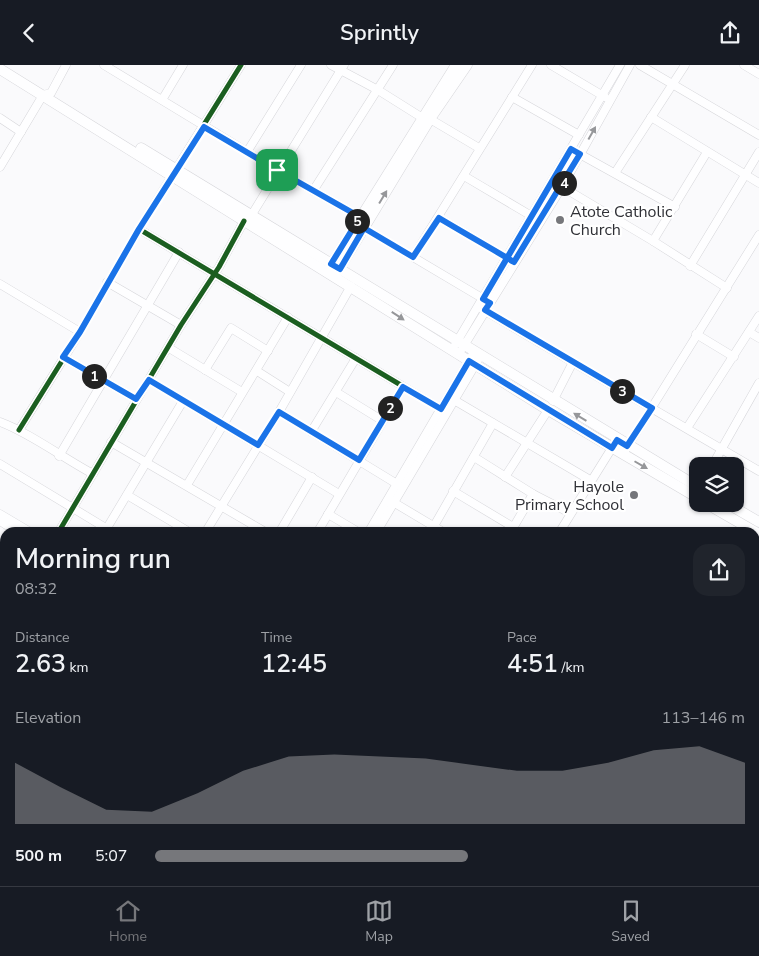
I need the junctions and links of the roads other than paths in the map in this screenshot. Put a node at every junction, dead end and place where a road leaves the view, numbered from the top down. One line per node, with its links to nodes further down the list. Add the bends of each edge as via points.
1 (6, 65): 25 (main road)
2 (66, 65): 25 (street)
3 (104, 65): 21 (street)
4 (124, 65): 21 (street)
5 (183, 65): 28 (street)
6 (241, 65): 33 (street)
7 (300, 65): 39 (street)
8 (331, 65): 19 (street)
9 (393, 65): 24 (street)
10 (456, 65): 32 (main road)
11 (466, 65): 32 (main road)
12 (532, 65): 27 (street)
13 (551, 65): 26 (street)
14 (620, 65): 26 (street)
15 (630, 65): 29 (street)
16 (640, 65): 23 (street)
17 (685, 65): 23 (street)
18 (744, 65): 22 (street)
19 (343, 68): 24 (street); 44 (street)
20 (0, 69): 25 (main road)
21 (118, 73): 28 (street)
22 (759, 74)
23 (672, 84): 30 (street); 36 (street)
24 (378, 90): 32 (street); 52 (street)
25 (47, 94): 34 (street); 45 (main road)
26 (602, 95): 29 (street); 35 (street)
27 (512, 97): 35 (street); 37 (street)
28 (162, 100): 33 (street)
29 (610, 100): 42 (street, one-way to 29)
30 (651, 117): 40 (street); 46 (street)
31 (0, 118): 34 (street)
32 (426, 118): 37 (street); 55 (main road); 59 (main road, one-way to 32)
33 (204, 127): 39 (street); 45 (street)
34 (21, 132): 43 (street)
35 (579, 135): 38 (street)
36 (759, 135)
37 (479, 148): 48 (street)
38 (571, 149): 42 (street); 49 (street)
39 (247, 152): 44 (street)
40 (707, 152): 47 (street); 53 (street)
41 (759, 152): 47 (street)
42 (580, 154): 46 (street); 51 (street)
43 (0, 167)
44 (277, 170): 52 (street); 57 (street)
45 (174, 172): 57 (main road); 60 (street)
46 (615, 173): 53 (street)
47 (745, 175): 50 (street); 67 (street)
48 (464, 176): 54 (street); 56 (street)
49 (553, 182): 51 (street); 54 (street)
50 (759, 183)
51 (562, 187): 58 (street); 62 (street)
52 (313, 191): 55 (street)
53 (675, 207): 62 (street)
54 (532, 216): 58 (street); 65 (street)
55 (360, 217): 68 (main road)
56 (439, 218): 64 (street); 65 (street)
57 (248, 219): 68 (main road); 69 (street)
58 (540, 221): 66 (street)
59 (364, 228): 64 (street); 68 (main road)
60 (139, 229): 63 (street); 70 (street)
61 (759, 235): 73 (street)
62 (653, 241): 67 (street)
63 (179, 252): 69 (street); 75 (street)
64 (413, 257): 74 (street)
65 (507, 257): 66 (street); 74 (street)
66 (514, 262): 74 (street)
67 (690, 266): 73 (street)
68 (333, 270): 72 (main road); 86 (main road)
69 (215, 274): 78 (street); 79 (street)
70 (108, 282): 75 (street); 80 (street)
71 (0, 285): 80 (street)
72 (351, 286): 83 (street); 86 (main road, one-way to 86)
73 (727, 288): 82 (street)
74 (487, 301): 76 (street)
75 (148, 306): 79 (street); 96 (street)
76 (482, 309): 86 (street); 92 (street)
77 (759, 316): 81 (street)
78 (288, 317): 83 (street); 87 (street)
79 (181, 325): 85 (street)
80 (80, 332): 88 (street)
81 (749, 332): 84 (street); 89 (street)
82 (696, 334): 89 (street); 106 (street)
83 (323, 337): 90 (street); 100 (street)
84 (759, 338)
85 (169, 348): 93 (street); 95 (street)
86 (458, 348): 91 (main road)
87 (268, 351): 93 (street, via 231,327); 94 (street)
88 (63, 357): 96 (street); 114 (street)
89 (734, 357): 113 (street)
90 (356, 358): 98 (street); 101 (street)
91 (475, 359): 104 (street); 105 (main road); 107 (street)
92 (573, 362): 105 (street); 106 (street)
93 (206, 370): 99 (street)
94 (257, 371): 99 (street); 100 (street)
95 (149, 380): 102 (street); 103 (street)
96 (102, 381): 102 (street); 122 (street)
97 (759, 383): 120 (street)
98 (403, 387): 107 (street); 109 (street)
99 (242, 392): 112 (street)
100 (290, 392): 108 (street)
101 (336, 392): 109 (street); 115 (street)
102 (136, 399): 116 (street)
103 (183, 401): 112 (street); 126 (street)
104 (454, 401): 111 (street); 140 (street)
105 (551, 405): 117 (street); 118 (main road)
106 (652, 408): 113 (street); 121 (street)
107 (441, 409): 133 (street)
108 (279, 412): 115 (street); 119 (street)
109 (383, 421): 125 (street)
110 (0, 422): 114 (street)
111 (494, 423): 117 (street); 123 (street)
112 (222, 425): 119 (street); 134 (street)
113 (687, 428): 120 (street)
114 (19, 430): 122 (street)
115 (311, 432): 125 (street)
116 (111, 442): 126 (street); 129 (street)
117 (527, 443): 131 (street); 132 (street)
118 (615, 444): 121 (main road); 132 (street)
119 (258, 445): 130 (street); 141 (street)
120 (721, 449): 124 (street); 128 (street)
121 (625, 450): 135 (main road)
122 (59, 456): 129 (street)
123 (474, 457): 131 (street); 136 (street)
124 (717, 457)
125 (359, 460): 133 (street); 137 (street)
126 (146, 462): 134 (street); 139 (street)
127 (0, 464): 142 (street)
128 (759, 471)
129 (93, 474): 142 (street)
130 (312, 477): 137 (street); 156 (street)
131 (505, 477): 138 (street)
132 (590, 480): 145 (street)
133 (397, 484): 159 (street)
134 (187, 485): 141 (street)
135 (689, 489)
136 (453, 491): 162 (street); 163 (street)
137 (340, 493): 147 (street)
138 (533, 494): 145 (street); 164 (street)
139 (127, 495): 152 (street); 153 (street)
140 (394, 502): 160 (street); 161 (street)
141 (221, 505): 154 (street); 155 (street)
142 (73, 509): 150 (street); 151 (street)
143 (721, 512): 166 (main road)
144 (742, 512): 148 (main road)
145 (570, 513): 165 (street)
146 (0, 514): 149 (street)
147 (328, 514): 157 (street); 158 (street)
148 (759, 522)
149 (22, 527)
150 (62, 527)
151 (106, 527)
152 (112, 527)
153 (181, 527)
154 (208, 527)
155 (257, 527)
156 (283, 527)
157 (320, 527)
158 (350, 527)
159 (372, 527)
160 (379, 527)
161 (429, 527)
162 (433, 527)
163 (507, 527)
164 (513, 527)
165 (562, 527)
166 (747, 527)

